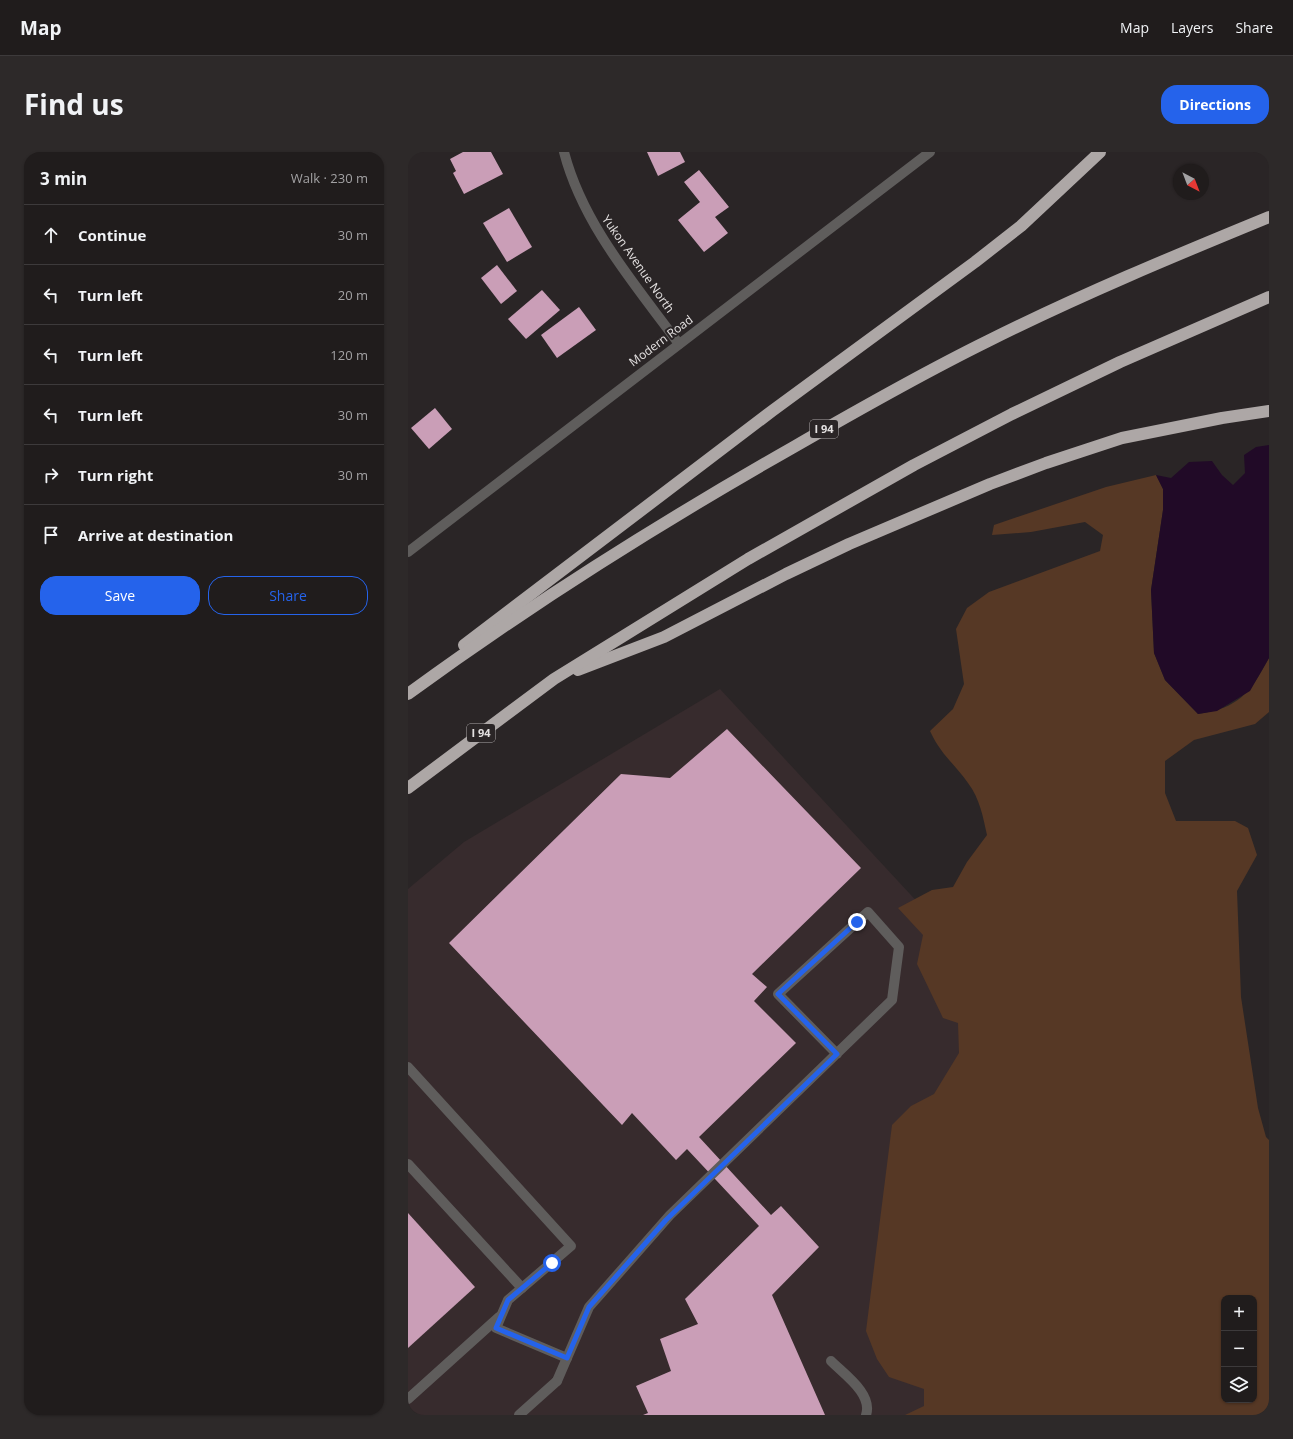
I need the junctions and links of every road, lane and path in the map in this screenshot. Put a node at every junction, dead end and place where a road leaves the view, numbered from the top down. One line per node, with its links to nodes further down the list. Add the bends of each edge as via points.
1 (564, 152): 6 (street, Yukon Avenue North, via 584,207 609,249)
2 (930, 152): 6 (street, Modern Road)
3 (1100, 152): 10 (highway, via 1021,226 975,262 766,415)
4 (1269, 217): 11 (highway, I 94, via 1085,295 990,340 890,392 666,521 543,601)
5 (1269, 297): 9 (highway, I 94, via 1120,362 953,444 748,558)
6 (679, 344): 8 (street, Modern Road)
7 (1269, 411): 9 (highway, via 1122,438 997,481 842,547 664,637)
8 (408, 552)
9 (554, 678): 12 (highway, I 94)
10 (408, 689)
11 (408, 694)
12 (408, 788)
13 (837, 1054): 13 (street, via 892,1000 899,947 868,912 778,994); 18 (street, via 666,1220 589,1307)
14 (408, 1067): 16 (street, via 571,1246)
15 (408, 1164): 16 (street)
16 (522, 1288): 17 (street, via 508,1300)
17 (502, 1314): 18 (street, via 496,1328); 20 (street)
18 (567, 1358): 21 (street, via 557,1381)
19 (832, 1361): 22 (street, via 866,1398)
20 (408, 1399)
21 (519, 1415)
22 (866, 1415)

